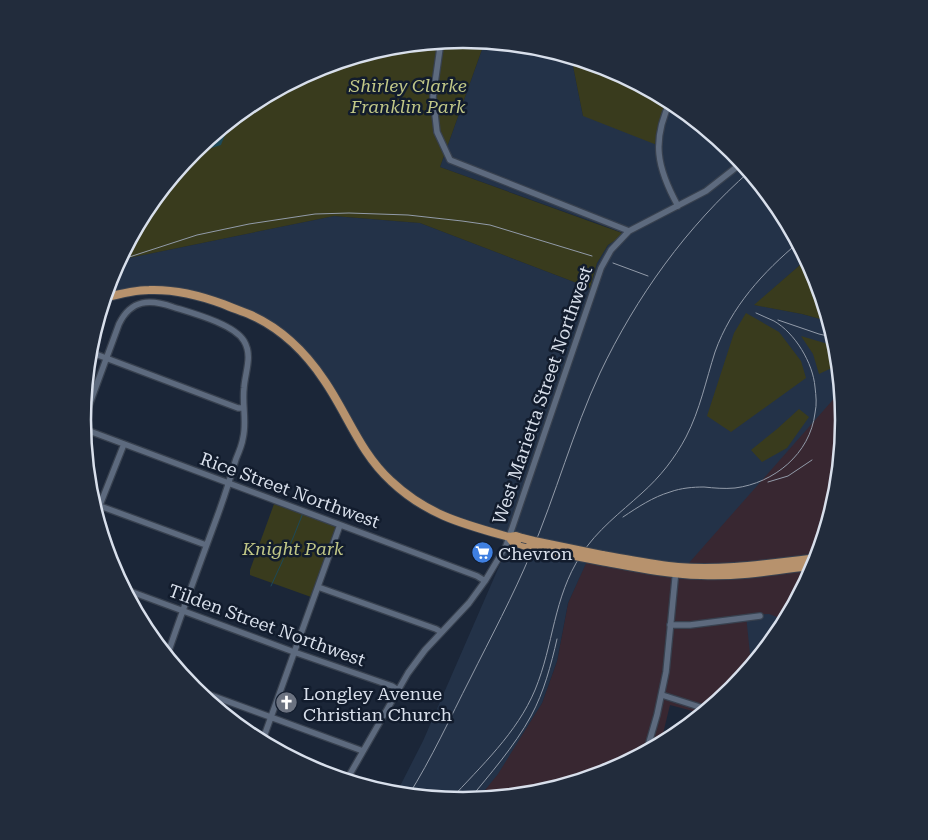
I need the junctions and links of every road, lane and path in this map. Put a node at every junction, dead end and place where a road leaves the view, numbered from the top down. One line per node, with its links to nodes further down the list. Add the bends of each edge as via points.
1 (440, 48): 5 (street, via 433,97 437,132 450,160)
2 (667, 108): 4 (street, via 659,139 660,166)
3 (737, 167): 4 (street, West Marietta Street Northwest, via 706,191)
4 (678, 206): 5 (street, West Marietta Street Northwest)
5 (629, 231): 17 (street, West Marietta Street Northwest, via 600,268)
6 (113, 296): 17 (main road, via 149,290 183,292 218,302 268,324 309,359 371,459 389,480 409,497 440,515)
7 (98, 355): 8 (street)
8 (106, 358): 9 (street); 10 (street); 10 (street, via 121,318 140,303 160,302 214,321 237,332 247,348 249,359)
9 (92, 397)
10 (244, 408): 13 (street, via 243,438)
11 (91, 432): 12 (street, Rice Street Northwest)
12 (124, 444): 13 (street, Rice Street Northwest); 14 (street)
13 (229, 483): 16 (street, Rice Street Northwest); 18 (street)
14 (101, 501)
15 (103, 513): 18 (street)
16 (340, 525): 22 (street, Rice Street Northwest); 23 (street)
17 (509, 537): 21 (main road, bridge, via 516,536 529,547 602,558 641,568); 22 (street, West Marietta Street Northwest)
18 (206, 545): 25 (street)
19 (810, 559): 21 (main road)
20 (807, 566): 21 (main road, via 701,575)
21 (676, 570): 27 (street)
22 (485, 581): 28 (street, West Marietta Street Northwest)
23 (318, 587): 28 (street); 30 (street)
24 (134, 593): 25 (street, Tilden Street Northwest)
25 (183, 610): 29 (street); 30 (street, Tilden Street Northwest)
26 (760, 616): 27 (street)
27 (670, 625): 32 (street)
28 (441, 632): 31 (street, West Marietta Street Northwest, via 416,660)
29 (170, 649)
30 (294, 652): 31 (street, Tilden Street Northwest); 35 (street)
31 (398, 690): 38 (street, West Marietta Street Northwest)
32 (662, 695): 34 (street); 37 (street)
33 (215, 697): 35 (street)
34 (701, 707)
35 (271, 718): 36 (street); 38 (street)
36 (265, 735)
37 (649, 744)
38 (363, 751): 39 (street, West Marietta Street Northwest)
39 (350, 775)

